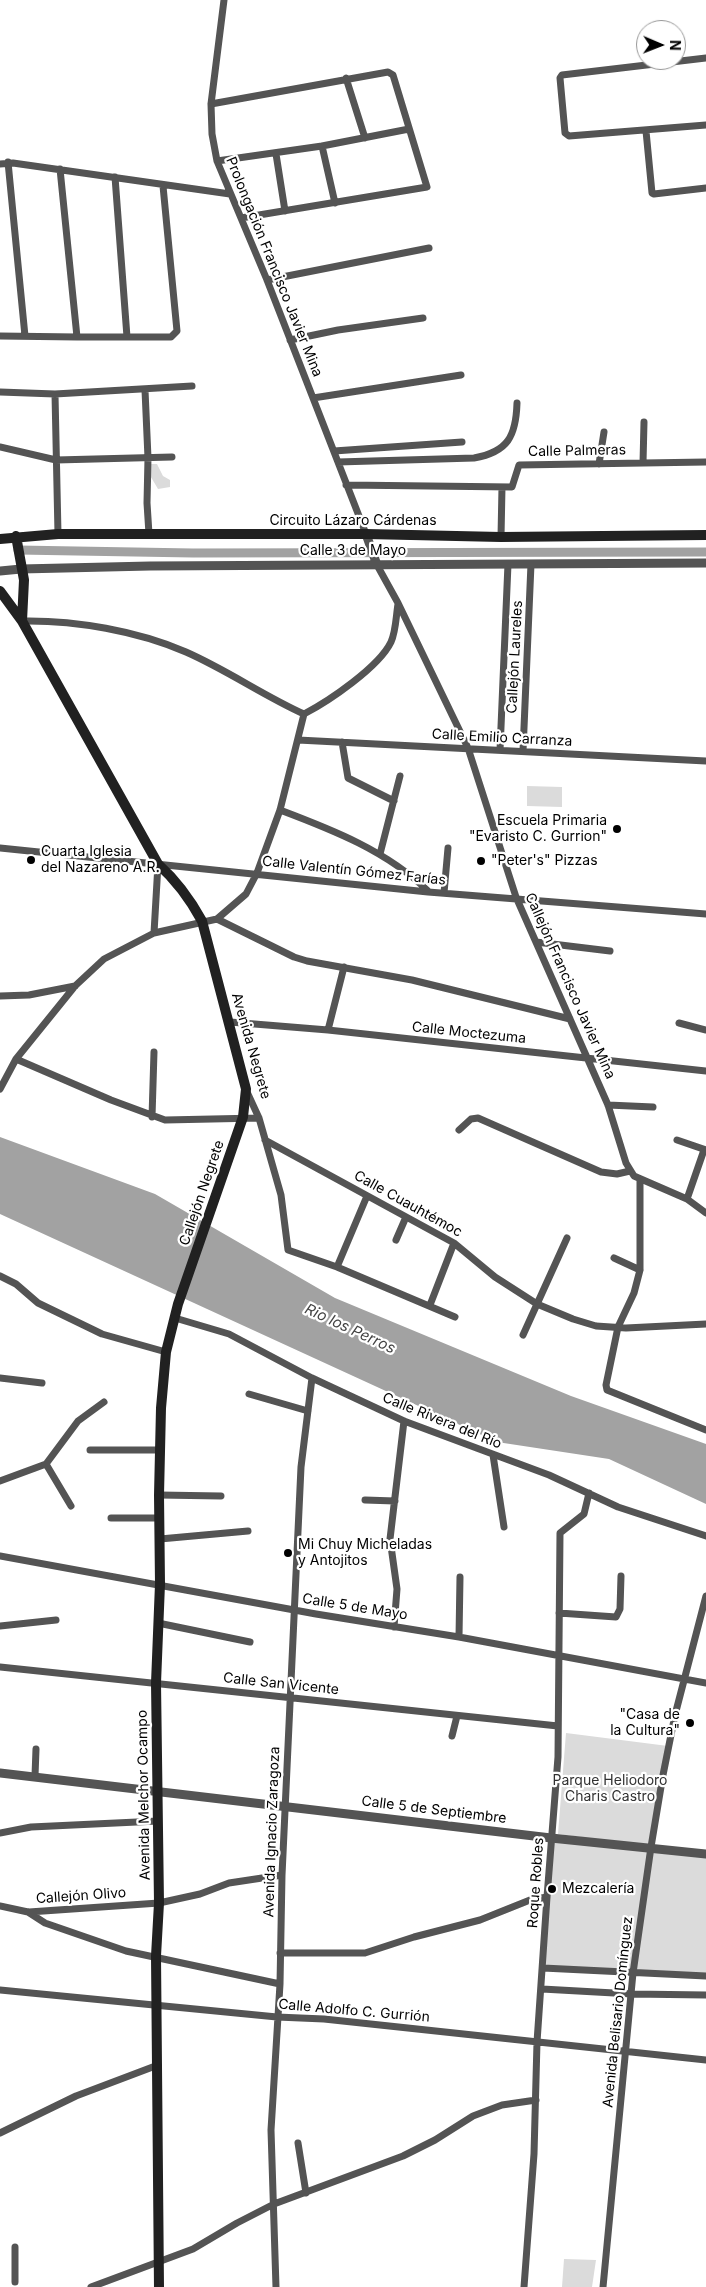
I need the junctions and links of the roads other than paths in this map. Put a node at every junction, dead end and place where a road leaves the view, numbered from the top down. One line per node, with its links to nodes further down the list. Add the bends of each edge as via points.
1 (224, 0): 4 (street, Prolongación Francisco Javier Mina)
2 (706, 58): 7 (street, via 562,75 560,78 565,133 569,136)
3 (346, 78): 4 (street); 6 (street, via 388,72 392,75); 8 (street)
4 (211, 104): 11 (street, Prolongación Francisco Javier Mina)
5 (706, 125): 7 (street)
6 (409, 129): 8 (street); 18 (street, via 426,189)
7 (646, 131): 16 (street, via 652,193)
8 (365, 138): 9 (street)
9 (322, 146): 10 (street); 18 (street)
10 (276, 154): 11 (street); 19 (street)
11 (217, 161): 17 (street, Prolongación Francisco Javier Mina)
12 (4, 163): 13 (street); 25 (street)
13 (60, 169): 14 (street); 26 (street)
14 (114, 177): 15 (street); 27 (street)
15 (163, 186): 17 (street); 27 (street, via 177,331 171,337)
16 (706, 188)
17 (230, 194): 20 (street, Prolongación Francisco Javier Mina)
18 (335, 203): 19 (street)
19 (284, 211): 20 (street)
20 (241, 218): 22 (street, Prolongación Francisco Javier Mina)
21 (429, 248): 22 (street)
22 (267, 280): 28 (street, Prolongación Francisco Javier Mina)
23 (423, 318): 28 (street)
24 (0, 336): 25 (street)
25 (25, 336): 26 (street)
26 (77, 337): 27 (street)
27 (127, 337)
28 (290, 340): 34 (street, Prolongación Francisco Javier Mina)
29 (461, 375): 34 (street)
30 (192, 386): 31 (street)
31 (145, 390): 33 (street); 42 (street)
32 (0, 392): 33 (street)
33 (55, 394): 43 (street)
34 (313, 398): 40 (street, Prolongación Francisco Javier Mina)
35 (517, 403): 44 (street, via 516,426 506,444 492,455)
36 (644, 422): 46 (street)
37 (604, 432): 47 (street)
38 (462, 442): 40 (street)
39 (0, 447): 43 (street)
40 (334, 451): 44 (street, Prolongación Francisco Javier Mina)
41 (172, 457): 42 (street)
42 (148, 458): 43 (street); 51 (street)
43 (56, 460): 50 (street)
44 (338, 462): 48 (street, Prolongación Francisco Javier Mina)
45 (706, 462): 46 (street, Calle Palmeras)
46 (644, 463): 47 (street, Calle Palmeras)
47 (599, 464): 49 (street, Calle Palmeras, via 519,465 512,487)
48 (346, 485): 49 (street); 52 (street, Prolongación Francisco Javier Mina)
49 (502, 487): 55 (street)
50 (58, 534): 51 (main road, Circuito Lázaro Cárdenas); 54 (main road, Circuito Lázaro Cárdenas)
51 (149, 534): 52 (main road, Circuito Lázaro Cárdenas)
52 (366, 534): 55 (main road, Circuito Lázaro Cárdenas); 57 (street)
53 (706, 535): 55 (main road, Circuito Lázaro Cárdenas)
54 (16, 536): 56 (main road, Circuito Lázaro Cárdenas); 61 (main road)
55 (501, 536)
56 (0, 539)
57 (376, 561): 59 (street, Calle 3 de Mayo); 61 (street, Calle 3 de Mayo); 64 (street, Callejón Francisco Javier Mina)
58 (706, 562): 60 (street, Calle 3 de Mayo)
59 (508, 564): 60 (street, Calle 3 de Mayo); 70 (street)
60 (532, 564): 71 (street, Callejón Laureles)
61 (21, 569): 62 (street, Calle 3 de Mayo); 65 (main road, via 24,580)
62 (0, 571)
63 (0, 591): 65 (main road, Avenida Negrete)
64 (398, 603): 66 (street, via 392,640 383,655 326,702); 69 (street, Callejón Francisco Javier Mina)
65 (22, 621): 66 (street, via 42,620 144,636 187,652); 79 (main road, Avenida Negrete)
66 (304, 714): 67 (street)
67 (298, 740): 68 (street, Calle Emilio Carranza); 75 (street)
68 (342, 742): 69 (street, Calle Emilio Carranza); 74 (street, via 348,778)
69 (468, 748): 70 (street, Calle Emilio Carranza); 83 (street, Callejón Francisco Javier Mina)
70 (500, 750): 71 (street, Calle Emilio Carranza)
71 (523, 751): 72 (street, Calle Emilio Carranza)
72 (706, 761)
73 (400, 776): 74 (street)
74 (394, 801): 78 (street)
75 (280, 810): 78 (street, via 333,830); 80 (street)
76 (0, 848): 79 (street, Calle Valentín Gómez Farías)
77 (448, 848): 82 (street)
78 (380, 854): 81 (street, via 415,878)
79 (158, 864): 80 (street, Calle Valentín Gómez Farías); 86 (main road, Avenida Negrete, via 175,880); 87 (street)
80 (257, 873): 81 (street, Calle Valentín Gómez Farías); 85 (street, via 246,894)
81 (428, 892): 82 (street, Calle Valentín Gómez Farías)
82 (444, 893): 83 (street, Calle Valentín Gómez Farías)
83 (516, 898): 84 (street, Calle Valentín Gómez Farías); 88 (street, Callejón Francisco Javier Mina)
84 (706, 914)
85 (217, 918): 86 (street); 90 (street, via 294,957)
86 (202, 921): 87 (street); 94 (main road, Avenida Negrete)
87 (154, 933): 91 (street, via 104,959)
88 (536, 942): 89 (street); 93 (street, Callejón Francisco Javier Mina)
89 (610, 951)
90 (344, 967): 93 (street, via 412,980); 96 (street)
91 (74, 986): 92 (street); 99 (street)
92 (0, 996)
93 (570, 1019): 100 (street, Callejón Francisco Javier Mina)
94 (230, 1022): 96 (street, Calle Moctezuma); 103 (main road, Avenida Negrete)
95 (679, 1024): 97 (street)
96 (328, 1030): 100 (street, Calle Moctezuma)
97 (706, 1030)
98 (154, 1052): 106 (street)
99 (16, 1059): 102 (street); 106 (street)
100 (588, 1059): 101 (street, Calle Moctezuma); 104 (street, Callejón Francisco Javier Mina)
101 (706, 1071)
102 (0, 1089)
103 (246, 1089): 107 (main road, Callejón Negrete); 108 (street, Avenida Negrete)
104 (608, 1105): 105 (street); 113 (street, Callejón Francisco Javier Mina)
105 (653, 1107)
106 (152, 1117): 107 (street, via 177,1121)
107 (243, 1117): 108 (street); 126 (main road, Callejón Negrete)
108 (259, 1118): 110 (street, Avenida Negrete)
109 (459, 1130): 113 (street, via 471,1119 478,1118 601,1172 617,1174)
110 (265, 1140): 115 (street, Calle Cuauhtémoc); 123 (street, Avenida Negrete, via 281,1195 288,1250)
111 (677, 1140): 112 (street)
112 (705, 1150): 116 (street)
113 (630, 1171): 114 (street)
114 (640, 1180): 116 (street); 124 (street)
115 (368, 1196): 118 (street, Calle Cuauhtémoc); 123 (street)
116 (687, 1199): 117 (street)
117 (706, 1213)
118 (406, 1217): 120 (street); 121 (street, Calle Cuauhtémoc)
119 (567, 1238): 127 (street)
120 (396, 1240)
121 (454, 1243): 127 (street, Calle Cuauhtémoc, via 495,1277); 128 (street)
122 (614, 1258): 124 (street)
123 (337, 1266): 128 (street)
124 (640, 1270): 132 (street)
125 (0, 1276): 134 (street, via 16,1284 38,1303 102,1334)
126 (178, 1304): 130 (main road, Avenida Melchor Ocampo)
127 (537, 1304): 132 (street, Calle Cuauhtémoc, via 596,1326); 133 (street)
128 (430, 1305): 129 (street)
129 (455, 1317)
130 (175, 1318): 134 (main road, Avenida Melchor Ocampo); 136 (street, Calle Rivera del Río, via 229,1334)
131 (706, 1324): 132 (street, Calle Cuauhtémoc)
132 (618, 1327): 142 (street, via 607,1390)
133 (523, 1335)
134 (166, 1352): 144 (main road, Avenida Melchor Ocampo)
135 (0, 1378): 137 (street)
136 (312, 1378): 140 (street, Avenida Ignacio Zaragoza); 141 (street, Calle Rivera del Río)
137 (42, 1383)
138 (249, 1394): 140 (street)
139 (104, 1402): 146 (street, via 78,1421)
140 (308, 1411): 165 (street, Avenida Ignacio Zaragoza, via 301,1467)
141 (404, 1421): 145 (street, Calle Rivera del Río); 152 (street)
142 (706, 1430)
143 (90, 1450): 144 (street)
144 (160, 1450): 149 (main road, Avenida Melchor Ocampo)
145 (493, 1455): 148 (street, Calle Rivera del Río); 156 (street)
146 (46, 1464): 147 (street); 153 (street)
147 (0, 1481)
148 (589, 1493): 158 (street, Calle Rivera del Río, via 618,1507); 166 (street, Roque Robles, via 584,1514 560,1533)
149 (159, 1495): 150 (street); 155 (main road, Avenida Melchor Ocampo)
150 (221, 1496)
151 (364, 1500): 152 (street)
152 (395, 1501): 170 (street, via 390,1540 397,1589)
153 (71, 1506)
154 (111, 1518): 155 (street)
155 (159, 1518): 159 (main road, Avenida Melchor Ocampo)
156 (504, 1527)
157 (248, 1531): 159 (street)
158 (706, 1536)
159 (160, 1538): 163 (main road, Avenida Melchor Ocampo)
160 (0, 1556): 163 (street, Calle 5 de Mayo)
161 (621, 1576): 166 (street, via 620,1610 616,1617)
162 (460, 1577): 171 (street)
163 (160, 1584): 165 (street, Calle 5 de Mayo); 168 (main road, Avenida Melchor Ocampo)
164 (706, 1596): 175 (street, Avenida Belisario Domínguez)
165 (295, 1610): 170 (street, Calle 5 de Mayo); 178 (street, Avenida Ignacio Zaragoza)
166 (558, 1613): 173 (street, Roque Robles)
167 (56, 1620): 169 (street)
168 (158, 1623): 172 (street); 177 (main road, Avenida Melchor Ocampo)
169 (0, 1626)
170 (394, 1627): 171 (street, Calle 5 de Mayo)
171 (459, 1636): 173 (street, Calle 5 de Mayo)
172 (250, 1642)
173 (560, 1657): 175 (street, Calle 5 de Mayo); 180 (street, Roque Robles)
174 (0, 1667): 177 (street, Calle San Vicente)
175 (684, 1678): 176 (street, Calle 5 de Mayo); 190 (street, Avenida Belisario Domínguez, via 664,1766)
176 (706, 1682)
177 (156, 1683): 178 (street, Calle San Vicente); 185 (main road, Avenida Melchor Ocampo)
178 (291, 1697): 179 (street, Calle San Vicente); 186 (street, Avenida Ignacio Zaragoza)
179 (457, 1716): 180 (street, Calle San Vicente); 181 (street)
180 (558, 1726): 189 (street, Roque Robles)
181 (452, 1736)
182 (36, 1749): 184 (street)
183 (0, 1773): 184 (street, Calle 5 de Septiembre)
184 (35, 1776): 185 (street, Calle 5 de Septiembre)
185 (158, 1791): 186 (street, Calle 5 de Septiembre); 187 (main road, Avenida Melchor Ocampo)
186 (285, 1807): 189 (street, Calle 5 de Septiembre); 192 (street, Avenida Ignacio Zaragoza)
187 (158, 1820): 188 (street, via 31,1827); 194 (main road, Avenida Melchor Ocampo)
188 (0, 1833)
189 (551, 1838): 190 (street, Calle 5 de Septiembre); 193 (street, Roque Robles)
190 (651, 1847): 191 (street, Calle 5 de Septiembre); 200 (street, Avenida Belisario Domínguez)
191 (706, 1854)
192 (282, 1875): 194 (street, Callejón Olivo, via 229,1883 200,1894); 197 (street, Avenida Ignacio Zaragoza)
193 (547, 1897): 197 (street, via 530,1900 480,1920 365,1952); 199 (street, Roque Robles)
194 (159, 1903): 196 (street, Callejón Olivo); 198 (main road, Avenida Melchor Ocampo)
195 (0, 1906): 196 (street)
196 (28, 1912): 198 (street, via 45,1923 126,1951)
197 (280, 1953): 202 (street, Avenida Ignacio Zaragoza)
198 (156, 1956): 202 (street); 207 (main road, Avenida Melchor Ocampo)
199 (543, 1968): 200 (street); 203 (street, Roque Robles)
200 (633, 1974): 201 (street); 205 (street, Avenida Belisario Domínguez)
201 (706, 1976)
202 (280, 1984): 208 (street, Avenida Ignacio Zaragoza)
203 (542, 1989): 205 (street); 209 (street, Roque Robles)
204 (0, 1990): 207 (street, Calle Adolfo C. Gurrión)
205 (632, 1994): 206 (street); 210 (street, Avenida Belisario Domínguez)
206 (706, 1995)
207 (158, 2004): 208 (street, Calle Adolfo C. Gurrión); 212 (main road, Avenida Melchor Ocampo)
208 (277, 2017): 209 (street, Calle Adolfo C. Gurrión); 217 (street, Avenida Ignacio Zaragoza, via 271,2130)
209 (537, 2042): 210 (street, Calle Adolfo C. Gurrión); 213 (street, Roque Robles)
210 (626, 2053): 211 (street, Calle Adolfo C. Gurrión); 225 (street, Avenida Belisario Domínguez)
211 (706, 2060)
212 (158, 2065): 214 (street, via 76,2096); 219 (main road, Avenida Melchor Ocampo)
213 (536, 2100): 216 (street, via 502,2105 473,2116 403,2156); 224 (street, Roque Robles)
214 (0, 2133)
215 (298, 2143): 216 (street)
216 (306, 2193): 217 (street)
217 (274, 2204): 219 (street, via 193,2249); 223 (street, Avenida Ignacio Zaragoza)
218 (15, 2247): 220 (street)
219 (160, 2260): 221 (street); 222 (main road, Avenida Melchor Ocampo)
220 (15, 2282)
221 (91, 2287)
222 (160, 2287)
223 (276, 2287)
224 (524, 2287)
225 (604, 2287)

